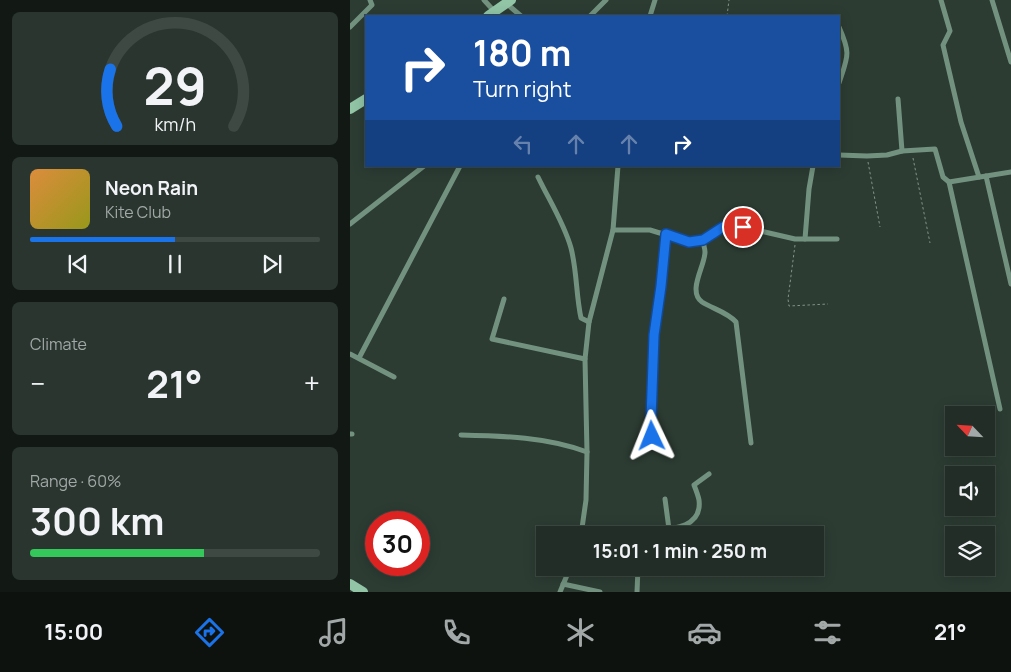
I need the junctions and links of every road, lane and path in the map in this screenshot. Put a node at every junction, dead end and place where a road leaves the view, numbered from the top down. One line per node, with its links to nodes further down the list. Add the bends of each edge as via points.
1 (370, 0): 14 (street, via 372,5)
2 (484, 0): 9 (street)
3 (606, 0): 11 (street)
4 (655, 0): 12 (street)
5 (729, 0): 13 (path)
6 (941, 0): 32 (street, via 950,31 943,45 961,122)
7 (992, 0): 16 (street)
8 (509, 2): 9 (street); 10 (street)
9 (492, 14)
10 (519, 15)
11 (591, 15)
12 (650, 15)
13 (727, 15)
14 (350, 27)
15 (840, 29): 17 (street, via 847,53)
16 (1011, 62)
17 (840, 79)
18 (898, 98): 22 (street)
19 (365, 100): 20 (street)
20 (350, 109)
21 (911, 150): 22 (street); 33 (street, via 935,149 943,176); 42 (path)
22 (902, 151): 24 (street)
23 (840, 155): 24 (street)
24 (867, 156): 35 (path)
25 (423, 167): 34 (street)
26 (459, 167): 48 (street)
27 (618, 167): 36 (street)
28 (814, 167): 38 (street)
29 (1011, 172): 31 (street)
30 (538, 176): 46 (street, via 570,246 581,318)
31 (986, 176): 32 (street); 43 (street)
32 (979, 177): 33 (street)
33 (949, 182): 51 (street)
34 (351, 222)
35 (880, 227)
36 (614, 230): 37 (street, via 650,230); 46 (street)
37 (666, 234): 41 (street, via 689,242); 53 (street, via 654,335)
38 (805, 238): 39 (street); 40 (street)
39 (795, 239): 41 (street, via 743,227 723,227); 45 (path, via 788,304 791,307)
40 (837, 239)
41 (703, 240): 54 (street, via 705,253 697,292 701,301 736,322)
42 (930, 243)
43 (1011, 284)
44 (504, 299): 49 (street, via 492,339)
45 (828, 304)
46 (588, 322): 49 (street)
47 (350, 354): 48 (street)
48 (359, 358): 50 (street)
49 (585, 359): 55 (street)
50 (394, 377)
51 (1000, 408)
52 (462, 435): 55 (street, via 530,439)
53 (652, 436)
54 (751, 442)
55 (587, 452): 58 (street)
56 (709, 474): 60 (street, via 694,484 699,507)
57 (665, 500): 59 (street)
58 (582, 526)
59 (670, 526)
60 (684, 526)
61 (566, 576): 64 (street)
62 (638, 576): 68 (street)
63 (350, 584): 65 (street)
64 (563, 584): 66 (street); 67 (street)
65 (363, 592)
66 (560, 592)
67 (600, 592)
68 (637, 592)

